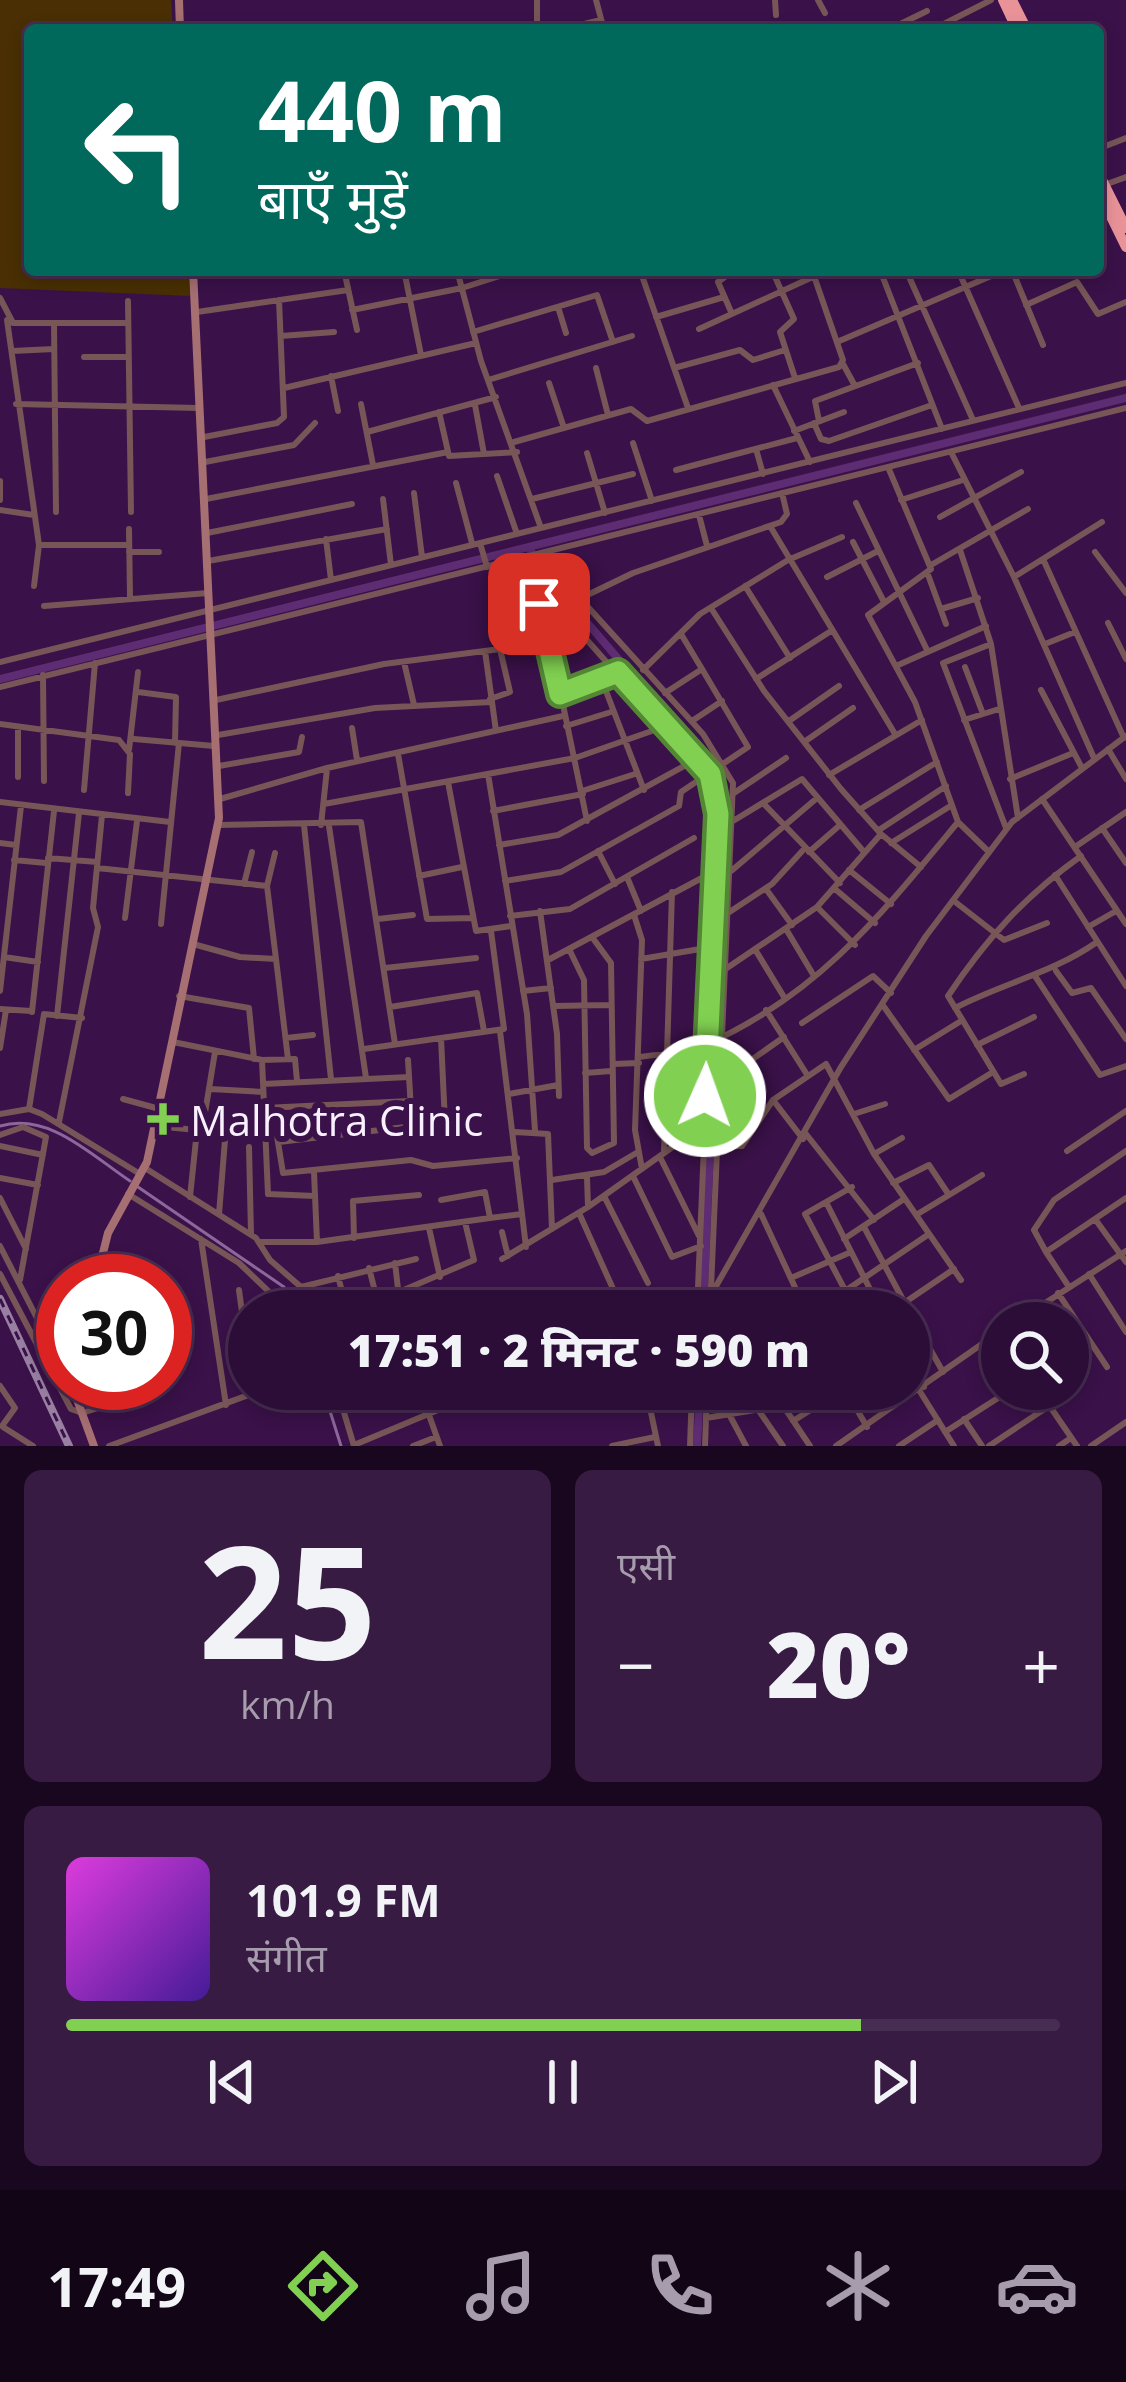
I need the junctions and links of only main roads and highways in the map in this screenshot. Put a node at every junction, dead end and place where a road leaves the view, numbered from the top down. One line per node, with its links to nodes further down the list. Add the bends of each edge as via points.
1 (1104, 193): 3 (highway)
2 (1104, 217): 4 (highway)
3 (1125, 225)
4 (1126, 247)

